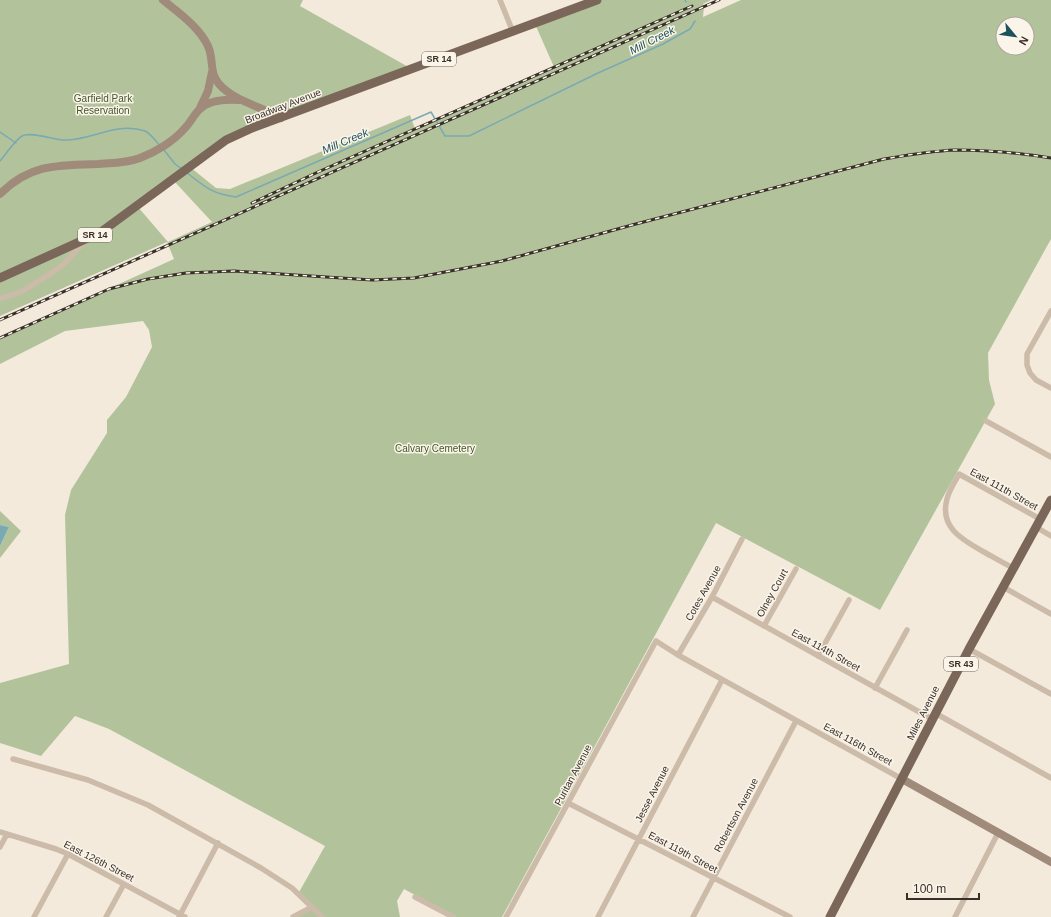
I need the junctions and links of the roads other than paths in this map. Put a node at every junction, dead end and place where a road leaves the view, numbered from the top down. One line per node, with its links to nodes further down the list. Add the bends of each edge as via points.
1 (163, 0): 5 (street, via 197,30 208,47)
2 (500, 0): 4 (street)
3 (597, 0): 4 (main road, Broadway Avenue / SR 14)
4 (513, 32): 8 (main road, Broadway Avenue / SR 14)
5 (212, 72): 6 (street, via 218,83); 7 (street, via 208,91)
6 (240, 100): 7 (street, via 216,100); 8 (street)
7 (200, 108): 9 (street, via 186,128 161,148 140,158 114,163 66,164 43,168 22,176)
8 (281, 118): 10 (main road, Broadway Avenue / SR 14, via 226,140 101,232)
9 (0, 194)
10 (87, 238): 11 (main road, Broadway Avenue / SR 14); 12 (street, via 63,265 24,291)
11 (0, 278)
12 (0, 299)
13 (1051, 311): 14 (street, via 1027,354 1030,373 1036,380)
14 (1051, 388)
15 (986, 421): 16 (street)
16 (1051, 457)
17 (1051, 500): 18 (main road, Miles Avenue / SR 43)
18 (1040, 519): 19 (main road, Miles Avenue / SR 43); 22 (street, East 111th Street, via 959,474 947,499 946,512 949,524 956,535 965,542)
19 (1036, 527): 20 (street, East 111th Street); 22 (main road, Miles Avenue / SR 43)
20 (1051, 536)
21 (742, 539): 25 (street, Cotes Avenue)
22 (1013, 568): 24 (main road, Miles Avenue / SR 43)
23 (796, 569): 28 (street, Olney Court)
24 (1003, 587): 27 (street); 31 (main road, Miles Avenue / SR 43)
25 (712, 597): 28 (street, East 114th Street); 32 (street, Cotes Avenue)
26 (849, 600): 33 (street)
27 (1051, 614)
28 (764, 626): 33 (street, East 114th Street)
29 (907, 630): 35 (street)
30 (656, 641): 32 (street, East 116th Street); 42 (street, Puritan Avenue)
31 (969, 649): 36 (street); 37 (main road, Miles Avenue / SR 43)
32 (678, 655): 34 (street, East 116th Street)
33 (818, 656): 35 (street, East 114th Street)
34 (722, 680): 38 (street, East 116th Street); 46 (street, Jesse Avenue)
35 (875, 688): 37 (street, East 114th Street)
36 (1051, 694)
37 (934, 716): 40 (street, East 114th Street); 41 (main road, Miles Avenue / SR 43)
38 (796, 721): 41 (street, East 116th Street); 51 (street, Robertson Avenue)
39 (13, 759): 47 (street, via 112,789 148,805)
40 (1051, 778)
41 (902, 779): 44 (street, East 116th Street); 65 (main road, Miles Avenue / SR 43)
42 (568, 803): 46 (street, East 119th Street); 61 (street, Puritan Avenue)
43 (0, 832): 45 (street, East 126th Street)
44 (998, 833): 50 (street, East 116th Street); 66 (street)
45 (7, 834): 48 (street); 49 (street, East 126th Street)
46 (640, 839): 51 (street, East 119th Street); 62 (street, Jesse Avenue)
47 (218, 843): 54 (street, via 292,888); 55 (street)
48 (0, 847)
49 (68, 854): 52 (street, East 126th Street); 56 (street)
50 (1051, 862)
51 (713, 878): 63 (street, Robertson Avenue); 64 (street, East 119th Street)
52 (124, 884): 55 (street, East 126th Street); 57 (street)
53 (415, 897): 60 (street)
54 (312, 907): 58 (street); 59 (street)
55 (182, 916)
56 (34, 917)
57 (106, 917)
58 (293, 917)
59 (322, 917)
60 (453, 917)
61 (506, 917)
62 (598, 917)
63 (693, 917)
64 (790, 917)
65 (830, 917)
66 (954, 917)

